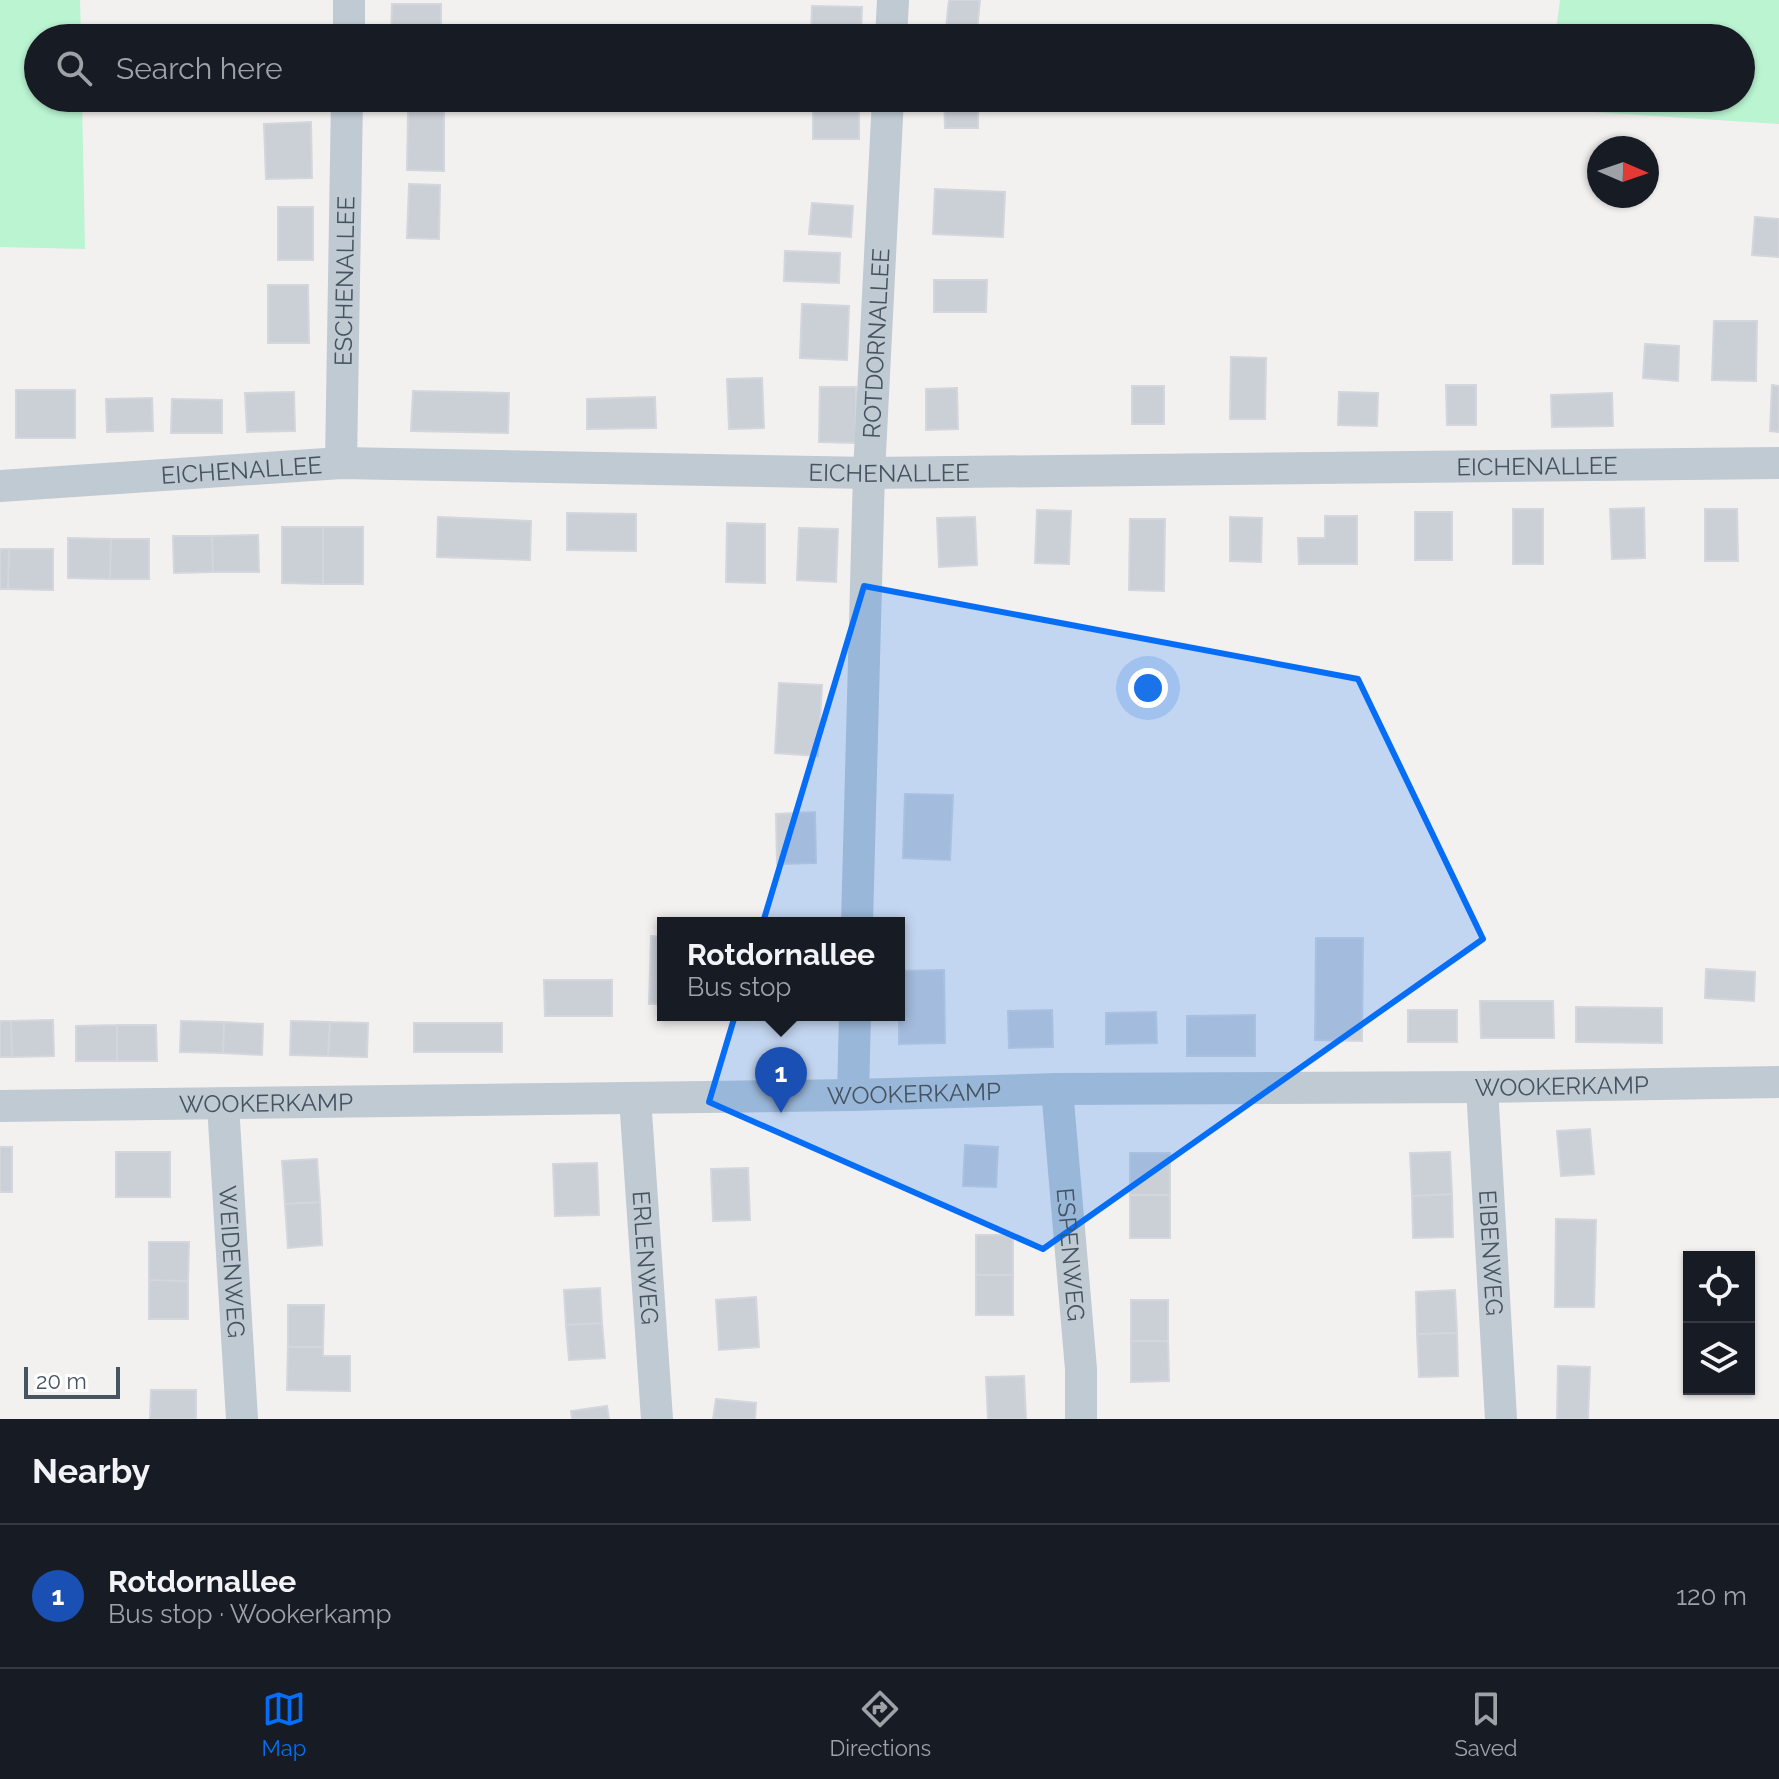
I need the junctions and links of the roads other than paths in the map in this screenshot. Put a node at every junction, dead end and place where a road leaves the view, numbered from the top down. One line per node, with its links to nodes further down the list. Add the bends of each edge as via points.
1 (349, 0): 3 (street)
2 (893, 0): 4 (street)
3 (349, 24)
4 (892, 24)
5 (347, 112): 7 (street, ESCHENALLEE)
6 (887, 112): 9 (street, ROTDORNALLEE)
7 (341, 463): 9 (street, EICHENALLEE); 10 (street, EICHENALLEE)
8 (1779, 463): 9 (street, EICHENALLEE)
9 (869, 473): 11 (street, ROTDORNALLEE)
10 (0, 486)
11 (857, 917)
12 (855, 1021): 16 (street)
13 (1779, 1082): 14 (street, WOOKERKAMP)
14 (1482, 1087): 15 (street, WOOKERKAMP); 23 (street, EIBENWEG)
15 (1057, 1089): 16 (street, WOOKERKAMP); 22 (street, ESPENWEG)
16 (853, 1095): 17 (street, WOOKERKAMP)
17 (635, 1098): 18 (street, WOOKERKAMP); 21 (street, ERLENWEG)
18 (223, 1104): 19 (street, WOOKERKAMP); 20 (street, WEIDENWEG)
19 (0, 1106)
20 (242, 1419)
21 (657, 1419)
22 (1081, 1419)
23 (1501, 1419)

